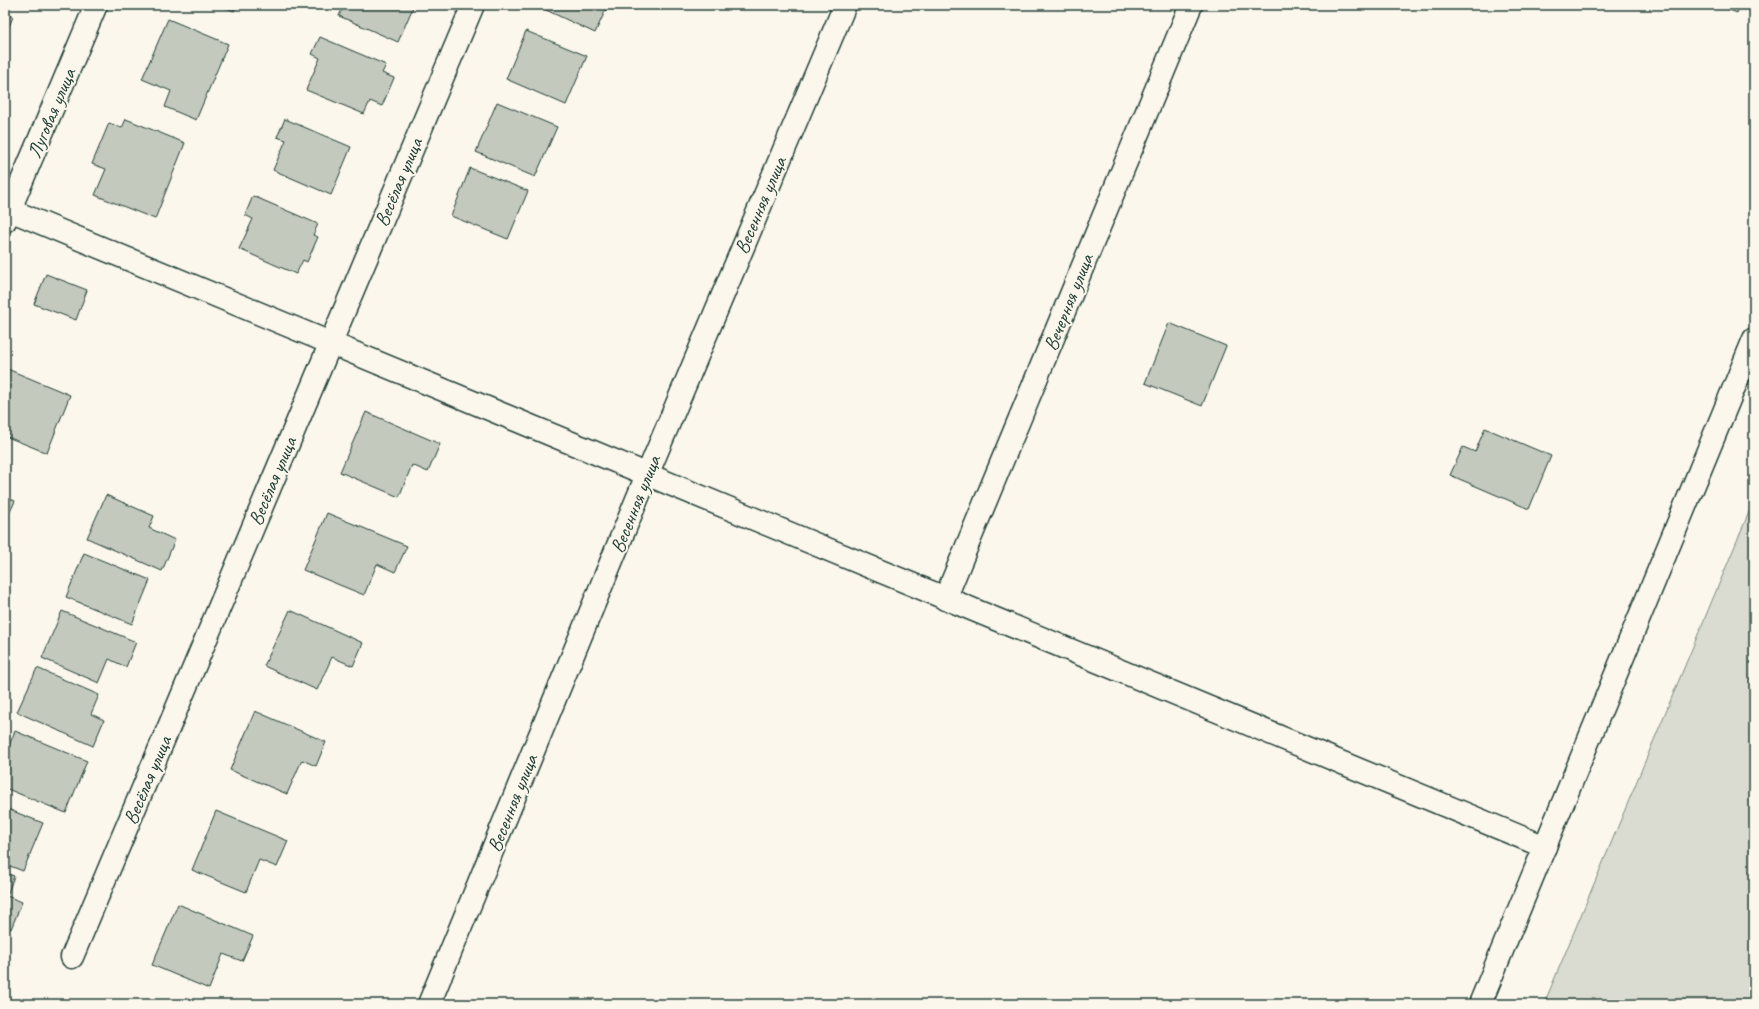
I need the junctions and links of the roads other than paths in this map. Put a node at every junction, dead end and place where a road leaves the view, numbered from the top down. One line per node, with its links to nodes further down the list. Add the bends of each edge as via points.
1 (96, 5): 5 (street, Луговая улица)
2 (473, 5): 7 (street, Весёлая улица)
3 (845, 5): 8 (street, Весенняя улица)
4 (1191, 5): 9 (street, Вечерняя улица)
5 (6, 213): 7 (street)
6 (1754, 339): 10 (street)
7 (330, 344): 8 (street); 11 (street, Весёлая улица)
8 (647, 475): 9 (street); 12 (street, Весенняя улица)
9 (945, 599): 10 (street)
10 (1545, 847): 13 (street)
11 (72, 957)
12 (429, 1004)
13 (1480, 1004)

